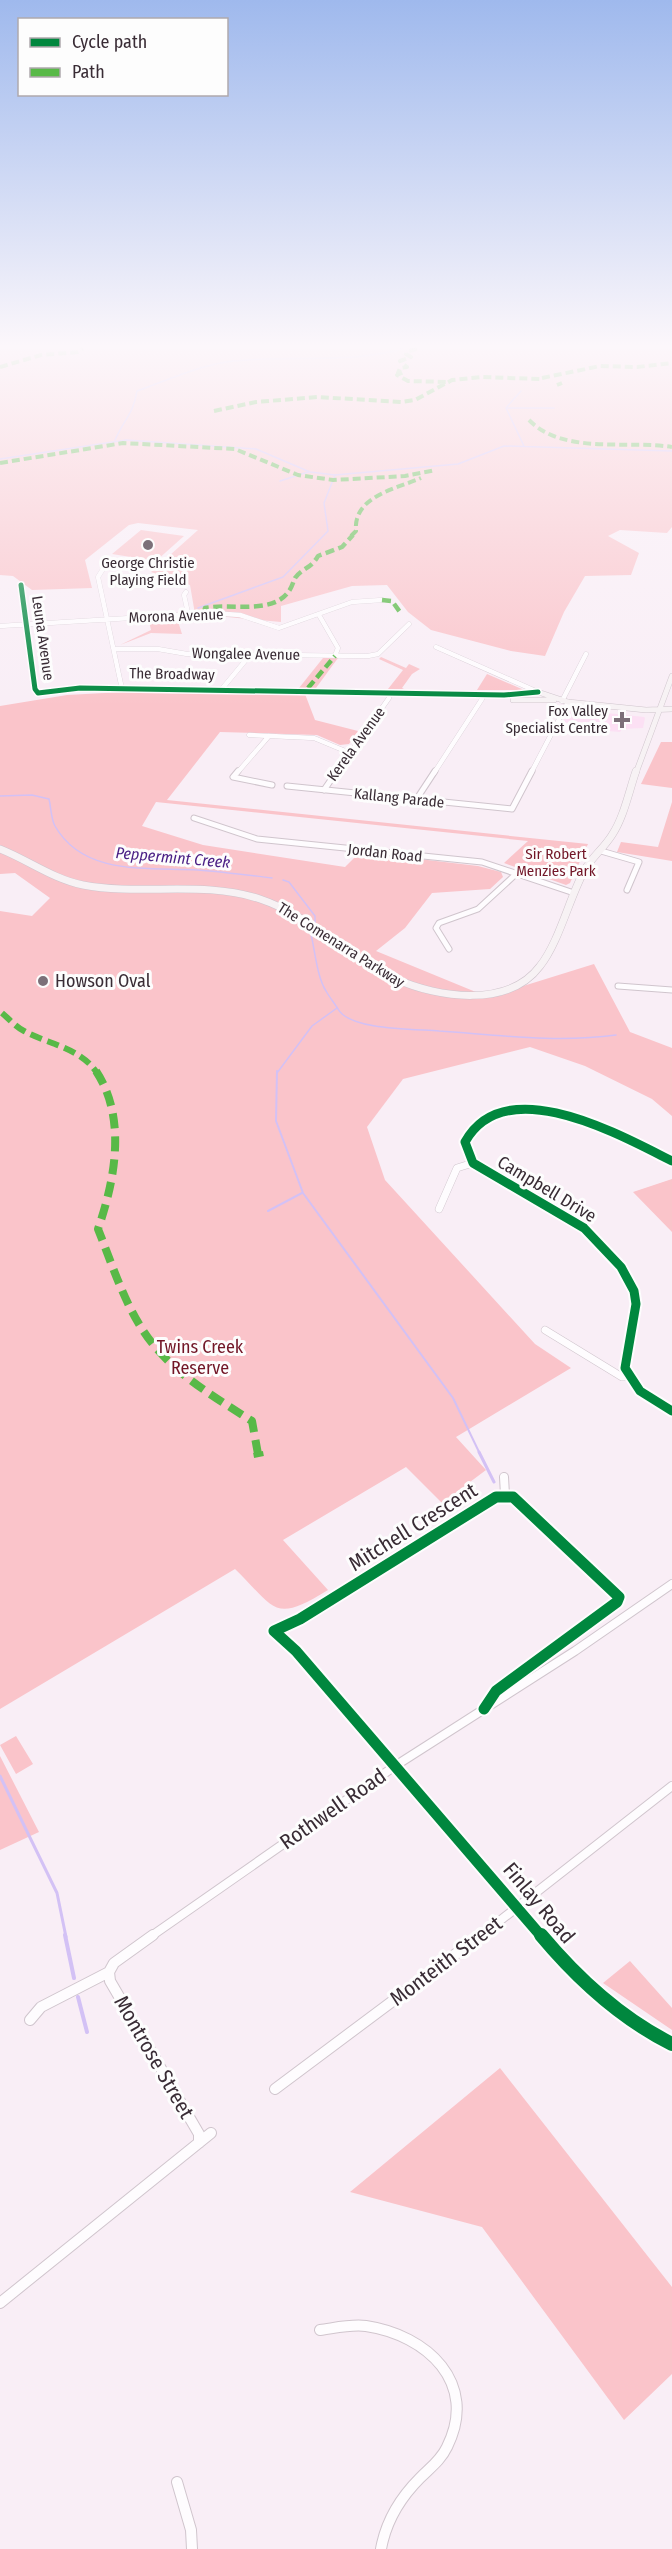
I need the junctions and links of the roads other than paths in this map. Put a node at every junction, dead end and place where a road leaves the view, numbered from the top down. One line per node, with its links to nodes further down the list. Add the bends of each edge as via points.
1 (103, 569): 7 (street, via 98,577)
2 (21, 585): 8 (street, Leuna Avenue)
3 (186, 592): 5 (street)
4 (382, 600): 6 (street, Morona Avenue, via 352,603)
5 (188, 613): 6 (street, Morona Avenue, via 240,615 279,628); 7 (street, Morona Avenue)
6 (318, 615): 15 (street, via 338,648)
7 (107, 618): 8 (street, Morona Avenue); 12 (street)
8 (26, 624): 10 (street, Morona Avenue); 23 (street, Leuna Avenue)
9 (409, 624): 15 (street, Wongalee Avenue, via 378,654)
10 (0, 626)
11 (436, 647): 22 (street)
12 (114, 649): 14 (street, Wongalee Avenue); 18 (street)
13 (586, 654): 27 (street)
14 (250, 655): 15 (street, Wongalee Avenue); 19 (street)
15 (335, 656)
16 (672, 676): 17 (main road, The Comenarra Parkway)
17 (668, 686): 28 (main road); 29 (main road, The Comenarra Parkway)
18 (122, 689): 19 (street, The Broadway); 23 (street, The Broadway)
19 (221, 690): 20 (street, The Broadway)
20 (305, 691): 21 (main road, The Broadway); 24 (main road, The Broadway)
21 (324, 692): 22 (main road, The Broadway); 24 (main road)
22 (538, 692): 27 (main road)
23 (38, 693)
24 (331, 698): 25 (main road, The Broadway)
25 (389, 698): 26 (main road, The Broadway); 35 (street, Kerela Avenue)
26 (482, 699): 27 (main road, The Broadway); 39 (street)
27 (564, 701): 31 (main road); 39 (street, Kallang Parade, via 512,809)
28 (672, 701)
29 (658, 709): 30 (main road); 31 (main road); 34 (main road, The Comenarra Parkway)
30 (672, 709)
31 (640, 710): 34 (main road, via 648,718)
32 (249, 735): 33 (street)
33 (269, 736): 35 (street, via 314,738); 36 (street, via 234,778)
34 (648, 736): 42 (main road, The Comenarra Parkway, via 613,834)
35 (350, 753): 38 (street, Kerela Avenue)
36 (272, 785)
37 (287, 786): 38 (street, Kallang Parade)
38 (324, 790): 39 (street, Kallang Parade)
39 (416, 800)
40 (194, 818): 43 (street, Jordan Road, via 257,839 482,862)
41 (0, 849): 45 (main road, The Comenarra Parkway, via 61,879 84,885 199,889 261,899 295,914 401,984 449,996 512,988 536,973)
42 (601, 851): 44 (street, via 639,862); 45 (main road, The Comenarra Parkway, via 585,869)
43 (516, 874): 45 (street, Jordan Road); 46 (street, via 478,909 439,924 437,932)
44 (627, 890)
45 (574, 893)
46 (449, 949)
47 (618, 986): 48 (street)
48 (672, 990)
49 (672, 1161): 50 (street, Campbell Drive, via 589,1122 517,1110 492,1114 472,1126 465,1142)
50 (473, 1163): 51 (street, via 457,1168); 53 (street, Campbell Drive, via 584,1228 628,1277 637,1309 625,1357)
51 (439, 1209)
52 (545, 1330): 53 (street, via 622,1377)
53 (630, 1377): 54 (street, via 640,1391)
54 (672, 1411)
55 (504, 1477): 56 (street, Mitchell Crescent)
56 (505, 1495): 58 (street, Mitchell Crescent, via 519,1500 619,1597 496,1691); 59 (street, Mitchell Crescent, via 274,1631)
57 (672, 1584): 58 (street, Rothwell Road)
58 (484, 1709): 59 (street, Rothwell Road)
59 (395, 1766): 61 (street, Finlay Road); 62 (street, Rothwell Road, via 130,1951)
60 (672, 1786): 61 (street, Monteith Street)
61 (519, 1907): 64 (street, Finlay Road, via 575,1975); 65 (street, Monteith Street)
62 (109, 1972): 63 (street, Rothwell Road, via 41,2007); 67 (street, Montrose Street, via 110,1981 199,2134)
63 (30, 2020)
64 (672, 2044)
65 (275, 2090)
66 (211, 2133): 67 (street)
67 (199, 2143): 68 (street)
68 (0, 2303)
69 (320, 2330): 72 (street, via 368,2326 430,2352 441,2364 457,2399 456,2422 448,2447 396,2505 384,2528)
70 (177, 2482): 71 (street, via 191,2530)
71 (192, 2549)
72 (381, 2549)

